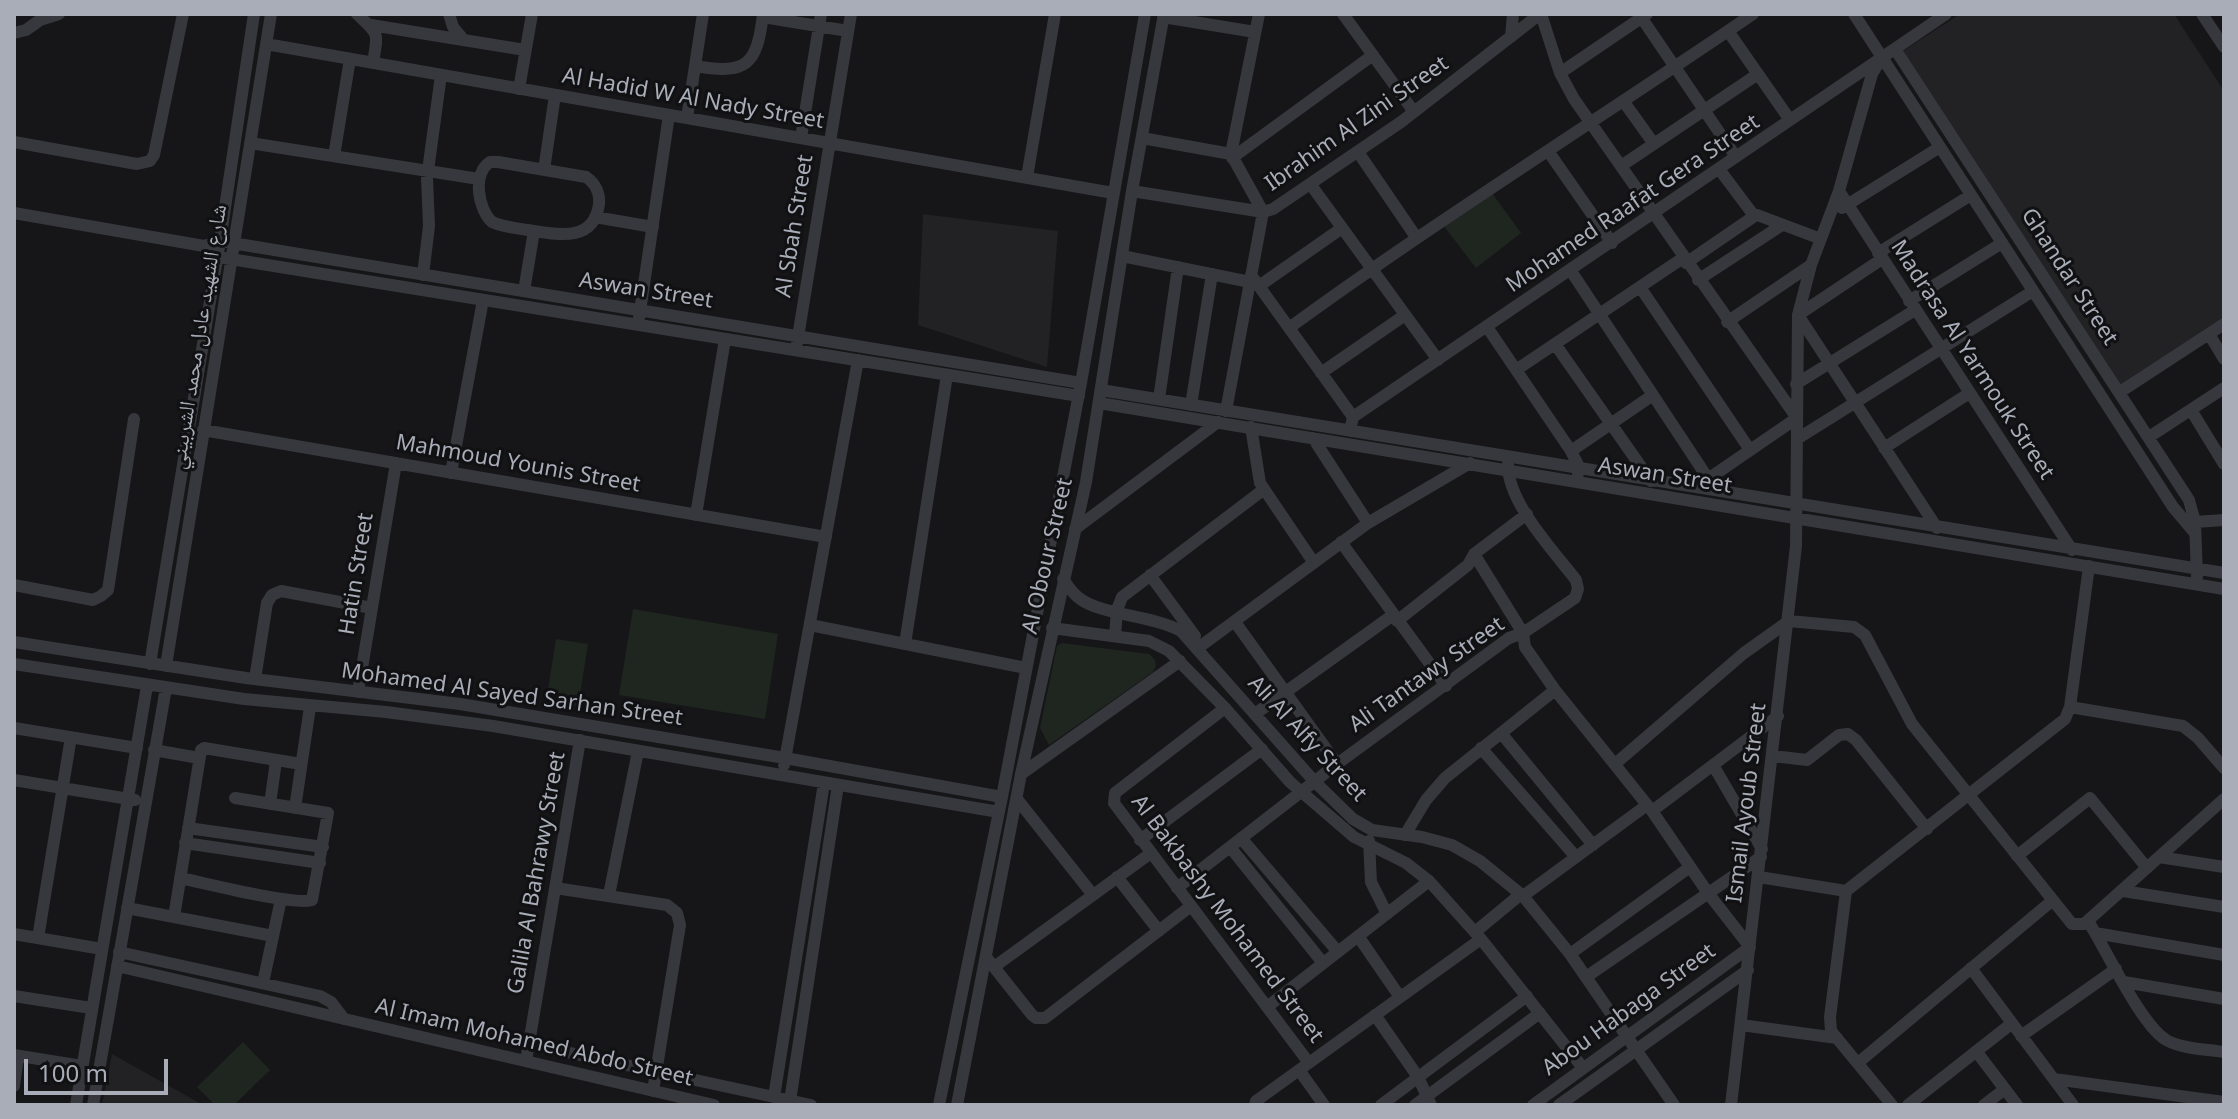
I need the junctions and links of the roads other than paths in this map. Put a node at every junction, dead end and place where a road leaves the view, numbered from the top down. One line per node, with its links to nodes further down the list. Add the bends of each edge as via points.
1 (59, 14): 29 (street)
2 (183, 14): 56 (street, via 154,155 147,163)
3 (254, 14): 92 (street, شارع الشهيد عادل محمد الشربيني)
4 (271, 14): 32 (street, شارع الشهيد عادل محمد الشربيني)
5 (357, 14): 25 (street)
6 (449, 14): 31 (street)
7 (532, 14): 35 (street)
8 (703, 14): 40 (street)
9 (851, 14): 26 (street, Al Sbah Street)
10 (1055, 14): 72 (street)
11 (1145, 14): 63 (street, Al Obour Street)
12 (1259, 14): 28 (street)
13 (1343, 14): 36 (street)
14 (1513, 14): 30 (street)
15 (1557, 14): 23 (street, Ibrahim Al Zini Street)
16 (1753, 14): 27 (street)
17 (1854, 14): 37 (street, Ghandar Street)
18 (1946, 14): 34 (street, Mohamed Raafat Gera Street)
19 (2202, 14): 33 (street)
20 (1643, 15): 41 (street); 42 (street)
21 (763, 16): 24 (street); 40 (street, via 758,48 744,64 723,71)
22 (1164, 16): 28 (street); 55 (street, Al Obour Street)
23 (1542, 17): 30 (street, Ibrahim Al Zini Street); 42 (street)
24 (820, 20): 26 (street); 54 (street)
25 (371, 25): 31 (street); 39 (street, via 377,39)
26 (848, 31): 58 (street, Al Sbah Street)
27 (1728, 31): 41 (street); 43 (street)
28 (1255, 32): 65 (street)
29 (14, 33)
30 (1511, 37): 49 (street, Ibrahim Al Zini Street)
31 (463, 39): 35 (street)
32 (266, 44): 38 (street, Al Hadid W Al Nady Street); 57 (street, شارع الشهيد عادل محمد الشربيني)
33 (2224, 47)
34 (1895, 49): 37 (street, Mohamed Raafat Gera Street); 140 (street, Ghandar Street)
35 (525, 50): 45 (street)
36 (1373, 55): 49 (street); 65 (street)
37 (1882, 57): 52 (street, Mohamed Raafat Gera Street); 60 (street, Ghandar Street); 76 (street, Ismail Ayoub Street, via 1872,74)
38 (350, 59): 39 (street, Al Hadid W Al Nady Street); 64 (street)
39 (373, 63): 44 (street, Al Hadid W Al Nady Street)
40 (695, 66): 51 (street)
41 (1675, 67): 47 (street); 48 (street)
42 (1560, 73): 53 (street)
43 (1758, 74): 48 (street); 52 (street)
44 (441, 75): 45 (street, Al Hadid W Al Nady Street); 71 (street)
45 (519, 89): 46 (street, Al Hadid W Al Nady Street)
46 (555, 95): 50 (street, Al Hadid W Al Nady Street); 70 (street)
47 (1624, 102): 53 (street); 59 (street)
48 (1704, 110): 59 (street); 66 (street)
49 (1414, 112): 62 (street, Ibrahim Al Zini Street)
50 (669, 115): 51 (street, Al Hadid W Al Nady Street); 87 (street)
51 (687, 118): 54 (street, Al Hadid W Al Nady Street)
52 (1790, 120): 66 (street, Mohamed Raafat Gera Street)
53 (1591, 124): 61 (street); 68 (street)
54 (801, 138): 58 (street, Al Hadid W Al Nady Street)
55 (1142, 138): 65 (street); 67 (street, Al Obour Street)
56 (14, 142)
57 (250, 143): 64 (street); 93 (street, شارع الشهيد عادل محمد الشربيني)
58 (829, 143): 72 (street, Al Hadid W Al Nady Street); 125 (street, Al Sbah Street)
59 (1654, 144): 68 (street)
60 (1940, 147): 78 (street, Ghandar Street); 79 (street)
61 (1548, 151): 90 (street); 94 (street)
62 (1358, 152): 74 (street, Ibrahim Al Zini Street); 90 (street)
63 (1121, 154): 67 (street); 77 (street, Al Obour Street)
64 (334, 156): 71 (street)
65 (1232, 156): 80 (street)
66 (1736, 157): 69 (street, Mohamed Raafat Gera Street)
67 (1138, 158): 75 (street, Al Obour Street)
68 (1621, 166): 82 (street)
69 (1719, 169): 82 (street, Mohamed Raafat Gera Street); 83 (street)
70 (544, 170): 73 (street, via 494,161 483,167); 85 (street, via 591,181 599,198)
71 (428, 171): 73 (street); 107 (street)
72 (1027, 177): 77 (street, Al Hadid W Al Nady Street)
73 (479, 179): 89 (street, via 488,219)
74 (1311, 185): 80 (street, Ibrahim Al Zini Street); 88 (street)
75 (1132, 191): 80 (street, Ibrahim Al Zini Street); 97 (street, Al Obour Street)
76 (1839, 191): 79 (street, Madrasa Al Yarmouk Street); 84 (street, Ismail Ayoub Street)
77 (1113, 193): 139 (street, Al Obour Street)
78 (1971, 195): 95 (street, Ghandar Street); 98 (street)
79 (1847, 204): 84 (street); 98 (street, Madrasa Al Yarmouk Street)
80 (1263, 212): 109 (street)
81 (14, 213): 96 (street, Aswan Street)
82 (1653, 214): 94 (street, Mohamed Raafat Gera Street); 101 (street)
83 (1756, 215): 86 (street); 101 (street)
84 (1829, 216): 91 (street, Ismail Ayoub Street)
85 (595, 217): 87 (street); 89 (street, via 570,235)
86 (1782, 225): 91 (street); 108 (street)
87 (653, 227): 115 (street)
88 (1342, 228): 104 (street); 109 (street)
89 (534, 231): 111 (street)
90 (1416, 237): 104 (street)
91 (1821, 239): 102 (street, Ismail Ayoub Street)
92 (220, 241): 93 (street, Aswan Street); 96 (street, Aswan Street); 99 (street, شارع الشهيد عادل محمد الشربيني)
93 (234, 243): 100 (street, شارع الشهيد عادل محمد الشربيني); 107 (street, Aswan Street)
94 (1612, 243): 105 (street, Mohamed Raafat Gera Street)
95 (2002, 243): 112 (street, Ghandar Street); 114 (street)
96 (204, 246): 99 (street, Aswan Street)
97 (1122, 256): 103 (street); 143 (street, Al Obour Street)
98 (1880, 256): 114 (street, Madrasa Al Yarmouk Street); 118 (street)
99 (218, 257): 100 (street, Aswan Street); 211 (street, شارع الشهيد عادل محمد الشربيني)
100 (232, 259): 113 (street, Aswan Street); 154 (street, شارع الشهيد عادل محمد الشربيني)
101 (1685, 260): 108 (street); 110 (street)
102 (1811, 265): 118 (street, Ismail Ayoub Street); 119 (street)
103 (1178, 267): 106 (street); 144 (street)
104 (1371, 268): 117 (street); 123 (street)
105 (1571, 271): 116 (street); 122 (street, Mohamed Raafat Gera Street)
106 (1212, 274): 109 (street); 146 (street)
107 (423, 275): 111 (street, Aswan Street)
108 (1698, 280): 119 (street)
109 (1254, 281): 123 (street); 148 (street)
110 (1640, 287): 116 (street); 160 (street)
111 (524, 291): 115 (street, Aswan Street)
112 (2033, 291): 129 (street); 181 (street, Ghandar Street, via 2173,507)
113 (483, 300): 121 (street, Aswan Street); 166 (street)
114 (1912, 306): 129 (street, Madrasa Al Yarmouk Street); 133 (street)
115 (639, 310): 121 (street); 125 (street, Aswan Street)
116 (1599, 314): 127 (street); 142 (street)
117 (1405, 315): 132 (street); 135 (street)
118 (1798, 315): 133 (street); 137 (street, Ismail Ayoub Street)
119 (1727, 322): 150 (street)
120 (2224, 324): 124 (street)
121 (638, 325): 126 (street, Aswan Street)
122 (1487, 327): 132 (street, Mohamed Raafat Gera Street); 134 (street)
123 (1289, 328): 135 (street)
124 (2209, 334): 130 (street); 140 (street)
125 (798, 337): 128 (street, Al Sbah Street); 139 (street, Aswan Street)
126 (725, 339): 128 (street, Aswan Street); 176 (street)
127 (1555, 344): 134 (street); 152 (street)
128 (795, 350): 131 (street, Aswan Street)
129 (1940, 350): 141 (street, Madrasa Al Yarmouk Street); 145 (street)
130 (2224, 359)
131 (858, 360): 136 (street, Aswan Street); 184 (street)
132 (1438, 360): 149 (street, Mohamed Raafat Gera Street)
133 (1829, 364): 137 (street); 145 (street)
134 (1516, 370): 161 (street)
135 (1321, 373): 149 (street)
136 (947, 375): 139 (street, Aswan Street); 207 (street)
137 (1796, 384): 150 (street, Ismail Ayoub Street)
138 (2224, 388): 147 (street)
139 (1080, 390): 168 (street, Al Obour Street)
140 (2120, 392): 156 (street, Ghandar Street)
141 (1968, 394): 159 (street); 186 (street, Madrasa Al Yarmouk Street)
142 (1653, 395): 152 (street); 169 (street)
143 (1100, 396): 144 (street, Aswan Street); 148 (street, Aswan Street); 171 (street, Al Obour Street)
144 (1159, 399): 146 (street, Aswan Street)
145 (1856, 404): 158 (street); 159 (street)
146 (1191, 405): 148 (street, Aswan Street)
147 (2191, 410): 156 (street); 165 (street)
148 (1222, 416): 153 (street, Aswan Street); 155 (street, Aswan Street); 183 (street)
149 (1353, 417): 155 (street)
150 (1797, 418): 158 (street, Ismail Ayoub Street); 160 (street)
151 (134, 419): 195 (street, via 108,590 93,600)
152 (1610, 424): 161 (street); 170 (street)
153 (1251, 427): 157 (street, Aswan Street); 172 (street)
154 (203, 430): 162 (street, Mahmoud Younis Street); 212 (street, شارع الشهيد عادل محمد الشربيني)
155 (1350, 431): 164 (street, Aswan Street)
156 (2149, 437): 181 (street, Ghandar Street, via 2189,500)
157 (1313, 438): 163 (street, Aswan Street); 179 (street)
158 (1797, 439): 174 (street, Ismail Ayoub Street)
159 (1884, 448): 182 (street)
160 (1750, 450): 169 (street)
161 (1571, 451): 167 (street)
162 (396, 463): 166 (street, Mahmoud Younis Street); 197 (street, Hatin Street)
163 (1470, 463): 164 (street, Aswan Street); 179 (street)
164 (1508, 464): 167 (street, Aswan Street); 175 (street, Ali Tantawy Street, via 1511,486)
165 (2224, 464)
166 (451, 473): 176 (street, Mahmoud Younis Street)
167 (1578, 475): 170 (street, Aswan Street); 177 (street, Aswan Street)
168 (1063, 477): 171 (street, via 1078,486); 180 (street, Al Obour Street)
169 (1708, 479): 173 (street)
170 (1651, 481): 173 (street, Aswan Street)
171 (1086, 482): 183 (street, Al Obour Street)
172 (1263, 490): 188 (street); 192 (street)
173 (1717, 492): 174 (street, Aswan Street)
174 (1797, 504): 177 (street, Ismail Ayoub Street); 182 (street, Aswan Street)
175 (1527, 514): 187 (street); 204 (street, Ali Tantawy Street, via 1578,589 1571,601)
176 (696, 515): 184 (street, Mahmoud Younis Street)
177 (1797, 518): 189 (street, Aswan Street); 200 (street, Ismail Ayoub Street)
178 (2224, 520): 181 (street)
179 (1368, 523): 185 (street)
180 (1053, 527): 183 (street, via 1067,523); 213 (street, Al Obour Street)
181 (2195, 527): 190 (street, Ghandar Street)
182 (1937, 528): 186 (street, Aswan Street)
183 (1074, 532): 193 (street, Al Obour Street)
184 (826, 537): 202 (street)
185 (1341, 542): 188 (street); 199 (street)
186 (2072, 550): 190 (street, Aswan Street)
187 (1474, 554): 199 (street, via 1468,565); 204 (street)
188 (1314, 563): 201 (street)
189 (2089, 566): 194 (street, Aswan Street); 225 (street)
190 (2198, 569): 191 (street, Aswan Street); 194 (street, Ghandar Street)
191 (2224, 573)
192 (1150, 575): 198 (street, via 1122,597); 208 (street)
193 (1063, 579): 198 (street, Ali Al Alfy Street, via 1080,599); 203 (street, Al Obour Street)
194 (2196, 584): 196 (street, Aswan Street)
195 (14, 585)
196 (2224, 589)
197 (372, 608): 214 (street, via 286,592 272,595); 220 (street, Hatin Street)
198 (1117, 610): 205 (street); 208 (street, Ali Al Alfy Street, via 1171,625)
199 (1395, 618): 217 (street); 221 (street)
200 (1789, 621): 228 (street, Ismail Ayoub Street); 244 (street); 255 (street, via 1862,632 1909,720)
201 (1235, 622): 208 (street); 221 (street)
202 (810, 625): 207 (street); 240 (street)
203 (1052, 628): 205 (street, Ali Al Alfy Street); 247 (street, Al Obour Street)
204 (1523, 633): 217 (street, Ali Tantawy Street); 219 (street, via 1525,647)
205 (1115, 636): 209 (street, Ali Al Alfy Street, via 1149,641)
206 (14, 642): 211 (street, Mohamed Al Sayed Sarhan Street)
207 (905, 644): 213 (street)
208 (1200, 647): 227 (street, Ali Al Alfy Street)
209 (1180, 661): 226 (street, Ali Al Alfy Street); 247 (street)
210 (14, 664): 216 (street, Mohamed Al Sayed Sarhan Street)
211 (150, 664): 212 (street, Mohamed Al Sayed Sarhan Street)
212 (166, 666): 214 (street, Mohamed Al Sayed Sarhan Street)
213 (1026, 668): 256 (street, Al Obour Street)
214 (250, 678): 215 (street, Mohamed Al Sayed Sarhan Street); 222 (street)
215 (284, 683): 220 (street, Mohamed Al Sayed Sarhan Street); 223 (street, via 275,694)
216 (147, 686): 218 (street, Mohamed Al Sayed Sarhan Street); 233 (street)
217 (1446, 686): 243 (street, Ali Tantawy Street)
218 (166, 688): 222 (street, Mohamed Al Sayed Sarhan Street); 236 (street)
219 (1555, 690): 230 (street); 244 (street)
220 (358, 692): 240 (street, Mohamed Al Sayed Sarhan Street)
221 (1285, 692): 227 (street); 243 (street)
222 (244, 699): 223 (street, Mohamed Al Sayed Sarhan Street)
223 (280, 703): 224 (street, Mohamed Al Sayed Sarhan Street)
224 (310, 707): 232 (street, Mohamed Al Sayed Sarhan Street, via 449,719); 242 (street)
225 (2070, 707): 246 (street, via 2183,726); 255 (street, via 2061,723)
226 (1225, 708): 235 (street, Ali Al Alfy Street); 271 (street, Al Bakbashy Mohamed Street, via 1115,793 1117,809)
227 (1255, 714): 250 (street, Ali Al Alfy Street)
228 (1778, 716): 238 (street, Ismail Ayoub Street); 245 (street)
229 (14, 728): 231 (street)
230 (1501, 733): 234 (street); 274 (street)
231 (71, 737): 233 (street); 253 (street)
232 (580, 740): 237 (street, Mohamed Al Sayed Sarhan Street); 290 (street, Galila Al Bahrawy Street)
233 (137, 748): 258 (street)
234 (1481, 748): 269 (street, via 1435,788); 280 (street)
235 (1262, 749): 254 (street, Ali Al Alfy Street); 271 (street)
236 (154, 750): 239 (street); 261 (street)
237 (638, 751): 248 (street, Mohamed Al Sayed Sarhan Street); 295 (street)
238 (1773, 756): 267 (street, via 1807,760 1848,734); 278 (street, Ismail Ayoub Street)
239 (199, 758): 241 (street, via 204,748); 266 (street)
240 (785, 758): 248 (street); 256 (street, Mohamed Al Sayed Sarhan Street)
241 (276, 761): 242 (street); 262 (street)
242 (301, 764): 263 (street)
243 (1337, 764): 250 (street, Ali Tantawy Street)
244 (1615, 764): 264 (street)
245 (1713, 765): 264 (street); 278 (street)
246 (2224, 768)
247 (1021, 774): 259 (street, Al Obour Street)
248 (782, 776): 251 (street, Mohamed Al Sayed Sarhan Street)
249 (14, 780): 253 (street)
250 (1314, 781): 254 (street, Ali Tantawy Street); 268 (street, Ali Al Alfy Street)
251 (824, 783): 252 (street, Mohamed Al Sayed Sarhan Street); 361 (street)
252 (838, 785): 265 (street, Mohamed Al Sayed Sarhan Street); 362 (street)
253 (62, 788): 258 (street); 312 (street)
254 (1302, 791): 270 (street, Ali Tantawy Street); 273 (street, Ali Al Alfy Street)
255 (1969, 796): 267 (street); 279 (street)
256 (1002, 797): 265 (street, Al Obour Street)
257 (235, 798): 262 (street)
258 (128, 799): 261 (street); 314 (street)
259 (1017, 799): 296 (street); 319 (street, Al Obour Street)
260 (2224, 799): 281 (street)
261 (146, 802): 302 (street)
262 (270, 804): 263 (street)
263 (295, 808): 275 (street, via 328,813)
264 (1650, 808): 274 (street); 283 (street)
265 (999, 812): 325 (street, Al Obour Street)
266 (188, 828): 272 (street); 275 (street)
267 (1927, 829): 292 (street)
268 (1372, 830): 269 (street, Ali Al Alfy Street); 273 (street)
269 (1405, 835): 297 (street, Ali Al Alfy Street, via 1467,852)
270 (1241, 838): 276 (street, Ali Tantawy Street); 315 (street)
271 (1140, 840): 277 (street, Al Bakbashy Mohamed Street)
272 (185, 843): 282 (street); 288 (street)
273 (1367, 845): 289 (street, Ali Al Alfy Street, via 1406,863); 303 (street, via 1371,882)
274 (1593, 845): 280 (street)
275 (323, 847): 282 (street)
276 (1230, 847): 291 (street, Ali Tantawy Street); 320 (street)
277 (1151, 853): 286 (street); 291 (street, Al Bakbashy Mohamed Street)
278 (1762, 853): 287 (street, Ismail Ayoub Street); 294 (street)
279 (2017, 856): 285 (street, via 2090,798); 299 (street)
280 (1576, 857): 297 (street)
281 (2159, 857): 284 (street); 285 (street)
282 (320, 863): 298 (street, via 314,896 307,902)
283 (1690, 867): 294 (street); 316 (street)
284 (2224, 867)
285 (2147, 868): 293 (street)
286 (1117, 877): 296 (street); 306 (street)
287 (1759, 877): 292 (street); 313 (street, Ismail Ayoub Street)
288 (180, 878): 298 (street); 304 (street)
289 (1429, 881): 303 (street); 311 (street, Ali Al Alfy Street)
290 (555, 888): 295 (street); 345 (street, Galila Al Bahrawy Street)
291 (1177, 888): 300 (street, Al Bakbashy Mohamed Street)
292 (1846, 891): 344 (street, via 1830,1017)
293 (2123, 891): 301 (street); 305 (street)
294 (1708, 893): 313 (street); 324 (street)
295 (609, 895): 355 (street, via 667,905 680,918)
296 (1093, 895): 319 (street)
297 (1522, 895): 311 (street); 316 (street, Ali Al Alfy Street)
298 (281, 899): 309 (street)
299 (2053, 900): 305 (street, via 2072,924); 321 (street)
300 (1191, 906): 306 (street); 333 (street, Al Bakbashy Mohamed Street)
301 (2224, 907)
302 (127, 908): 304 (street); 318 (street)
303 (1387, 914): 310 (street)
304 (174, 917): 309 (street)
305 (2088, 921): 307 (street)
306 (1159, 931): 319 (street, via 1040,1019)
307 (2095, 933): 317 (street); 322 (street)
308 (14, 934): 312 (street)
309 (273, 936): 327 (street)
310 (1358, 936): 315 (street); 331 (street)
311 (1478, 936): 330 (street, Ali Al Alfy Street); 331 (street)
312 (38, 938): 314 (street)
313 (1750, 947): 323 (street, Ismail Ayoub Street); 342 (street, Abou Habaga Street)
314 (102, 949): 334 (street)
315 (1338, 952): 320 (street)
316 (1570, 954): 324 (street, Ali Al Alfy Street)
317 (2224, 955)
318 (118, 959): 327 (street, Al Imam Mohamed Abdo Street); 339 (street, Al Imam Mohamed Abdo Street); 368 (street)
319 (990, 962): 328 (street, Al Obour Street)
320 (1323, 963): 333 (street)
321 (1971, 968): 340 (street); 351 (street)
322 (2116, 969): 326 (street); 343 (street)
323 (1748, 970): 341 (street, Ismail Ayoub Street); 346 (street, Abou Habaga Street)
324 (1586, 977): 342 (street, Ali Al Alfy Street)
325 (964, 978): 328 (street); 336 (street, Al Obour Street)
326 (2124, 982): 332 (street); 348 (street, via 2159,1035 2177,1044)
327 (263, 983): 339 (street, Al Imam Mohamed Abdo Street, via 320,996)
328 (982, 984): 337 (street, Al Obour Street)
329 (14, 996): 334 (street)
330 (1527, 996): 335 (street, Ali Al Alfy Street); 356 (street)
331 (1400, 997): 338 (street)
332 (2224, 999)
333 (1267, 1007): 353 (street, Al Bakbashy Mohamed Street)
334 (91, 1008): 352 (street)
335 (1540, 1013): 354 (street, Ali Al Alfy Street); 363 (street)
336 (957, 1015): 337 (street); 371 (street, Al Obour Street)
337 (975, 1015): 372 (street, Al Obour Street)
338 (1375, 1015): 353 (street); 356 (street)
339 (344, 1019): 350 (street, Al Imam Mohamed Abdo Street)
340 (2011, 1024): 343 (street); 347 (street)
341 (1741, 1025): 344 (street); 366 (street, Ismail Ayoub Street)
342 (1626, 1036): 346 (street, Ali Al Alfy Street); 354 (street, Abou Habaga Street)
343 (2021, 1036): 357 (street)
344 (1837, 1038): 351 (street)
345 (529, 1044): 350 (street, Galila Al Bahrawy Street); 355 (street, Al Imam Mohamed Abdo Street)
346 (1635, 1049): 377 (street, Abou Habaga Street); 378 (street, Ali Al Alfy Street)
347 (1976, 1051): 359 (street); 380 (street)
348 (2224, 1052)
349 (16, 1055): 352 (street); 358 (street)
350 (526, 1061): 360 (street, Al Imam Mohamed Abdo Street)
351 (1859, 1062): 379 (street)
352 (82, 1066): 367 (street)
353 (1304, 1066): 373 (street); 374 (street, Al Bakbashy Mohamed Street)
354 (1583, 1068): 376 (street, Abou Habaga Street)
355 (657, 1072): 360 (street); 361 (street, Al Imam Mohamed Abdo Street)
356 (1418, 1077): 363 (street); 375 (street)
357 (2054, 1079): 364 (street); 383 (street)
358 (14, 1086)
359 (2005, 1089): 381 (street); 382 (street)
360 (653, 1091): 365 (street, Al Imam Mohamed Abdo Street)
361 (774, 1097): 362 (street, Al Imam Mohamed Abdo Street)
362 (790, 1101): 370 (street, Al Imam Mohamed Abdo Street)
363 (1424, 1102)
364 (2224, 1102)
365 (697, 1103): 369 (street, Al Imam Mohamed Abdo Street)
366 (1732, 1104)
367 (76, 1105)
368 (93, 1105)
369 (714, 1105)
370 (811, 1105)
371 (939, 1105)
372 (957, 1105)
373 (1255, 1105)
374 (1324, 1105)
375 (1381, 1105)
376 (1533, 1105)
377 (1559, 1105)
378 (1673, 1105)
379 (1892, 1105)
380 (1908, 1105)
381 (1984, 1105)
382 (2017, 1105)
383 (2073, 1105)

